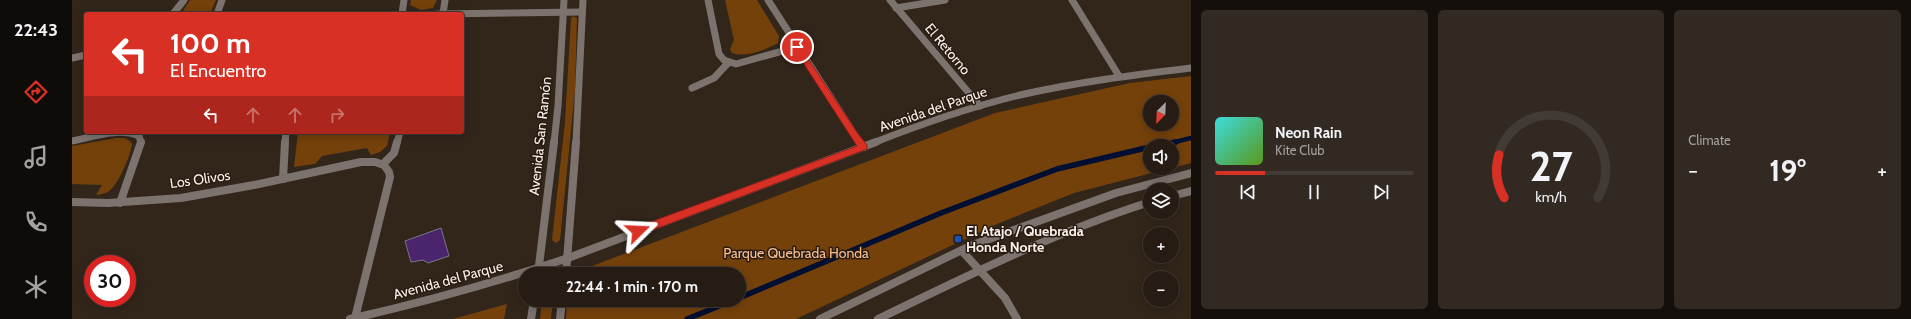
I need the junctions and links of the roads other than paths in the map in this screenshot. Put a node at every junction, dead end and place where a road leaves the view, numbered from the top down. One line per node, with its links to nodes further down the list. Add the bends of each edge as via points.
1 (184, 0): 13 (street)
2 (222, 0): 14 (street)
3 (404, 0): 15 (street)
4 (445, 0): 16 (street)
5 (564, 0): 17 (street, Avenida San Ramón)
6 (583, 0): 18 (street)
7 (708, 0): 23 (street, via 719,54)
8 (768, 0): 20 (street)
9 (890, 0): 12 (street, El Retorno)
10 (945, 0): 12 (street, El Retorno)
11 (1072, 0): 25 (street)
12 (896, 8): 27 (street, El Retorno)
13 (175, 12)
14 (218, 12)
15 (402, 12)
16 (443, 12)
17 (564, 12): 18 (street); 19 (street); 44 (street, Avenida San Ramón, via 558,106)
18 (582, 12): 43 (street)
19 (464, 14)
20 (797, 47): 23 (street, via 736,64); 33 (street)
21 (84, 55): 22 (street)
22 (72, 58)
23 (728, 62): 26 (street, via 714,78)
24 (1191, 68): 25 (street, Avenida del Parque)
25 (1119, 76): 27 (street, Avenida del Parque)
26 (692, 88)
27 (980, 106): 33 (street, Avenida del Parque, via 939,118)
28 (107, 134): 32 (street)
29 (134, 134): 40 (street, via 142,142)
30 (286, 134): 36 (street)
31 (399, 134): 34 (street, via 394,153)
32 (72, 141)
33 (864, 147): 43 (street, Avenida del Parque)
34 (383, 164): 36 (street, Los Olivos, via 361,162); 51 (street, via 389,170 390,177)
35 (1191, 173): 42 (street, via 1116,193 1020,227)
36 (284, 179): 40 (street, Los Olivos, via 193,195)
37 (1191, 191): 38 (street)
38 (1179, 194)
39 (72, 202): 40 (street, Los Olivos)
40 (120, 202)
41 (1143, 204): 47 (street, via 1049,237)
42 (962, 251): 47 (street); 54 (street)
43 (568, 258): 45 (street, Avenida del Parque); 46 (street)
44 (538, 267)
45 (547, 267)
46 (567, 267)
47 (980, 270): 55 (street); 56 (street, via 1004,298)
48 (518, 276): 51 (street, Avenida del Parque)
49 (533, 307): 52 (street)
50 (561, 307): 53 (street)
51 (352, 319)
52 (531, 319)
53 (560, 319)
54 (820, 319)
55 (878, 319)
56 (1017, 319)

